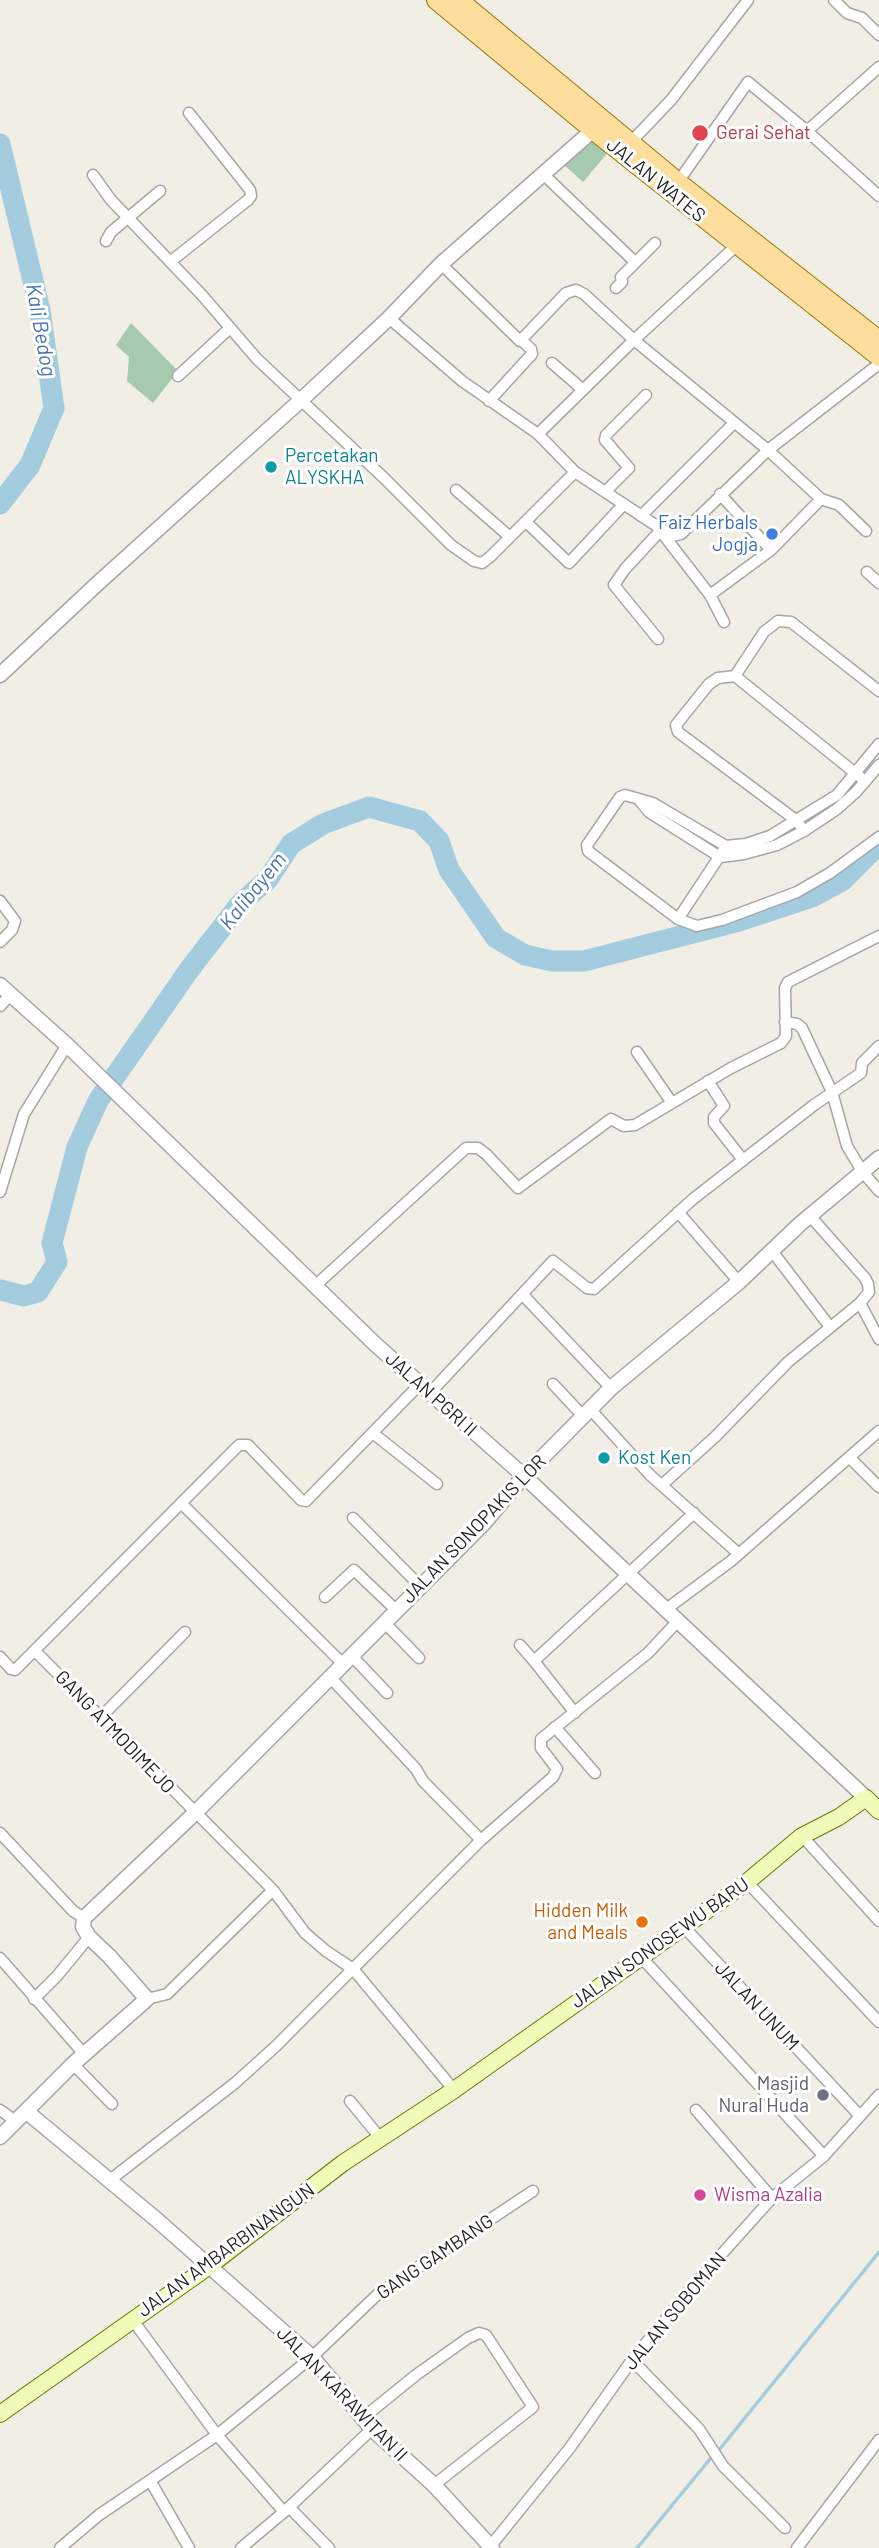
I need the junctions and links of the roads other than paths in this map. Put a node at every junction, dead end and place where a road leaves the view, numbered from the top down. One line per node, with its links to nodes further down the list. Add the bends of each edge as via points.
1 (436, 0): 8 (main road, JALAN WATES)
2 (459, 0): 8 (main road, JALAN WATES)
3 (748, 0): 10 (street, via 671,100)
4 (834, 0): 5 (street)
5 (879, 35)
6 (879, 67): 9 (street)
7 (189, 113): 21 (street, via 251,196)
8 (599, 125): 10 (main road, JALAN WATES); 11 (street); 19 (main road, JALAN WATES)
9 (807, 131): 13 (street, via 748,82); 15 (street)
10 (631, 142): 13 (main road, JALAN WATES)
11 (542, 173): 20 (street); 22 (street)
12 (93, 175): 16 (street)
13 (678, 182): 28 (main road, JALAN WATES)
14 (160, 191): 16 (street)
15 (879, 196)
16 (128, 216): 17 (street); 21 (street)
17 (106, 241)
18 (654, 243): 20 (street)
19 (737, 245): 27 (street); 29 (main road, JALAN WATES)
20 (635, 261): 23 (street)
21 (170, 262): 25 (street)
22 (441, 264): 24 (street); 26 (street)
23 (616, 288)
24 (389, 318): 35 (street); 36 (street)
25 (230, 328): 32 (street); 35 (street)
26 (521, 340): 27 (street, via 566,293 576,290); 36 (street, via 532,354)
27 (634, 340): 33 (street); 37 (street)
28 (879, 340)
29 (879, 358)
30 (552, 363): 33 (street)
31 (879, 364): 39 (street)
32 (178, 376)
33 (582, 389): 38 (street)
34 (646, 395): 42 (street, via 606,435 605,440 629,468)
35 (300, 401): 50 (street, via 451,545 474,561 485,561); 57 (street)
36 (489, 401): 38 (street)
37 (734, 423): 39 (street); 46 (street)
38 (538, 434): 40 (street)
39 (768, 450): 43 (street); 44 (street)
40 (575, 472): 42 (street); 47 (street)
41 (456, 490): 50 (street)
42 (606, 491): 45 (street)
43 (720, 494): 48 (street, via 681,534); 51 (street)
44 (821, 499): 49 (street, via 839,505); 51 (street)
45 (624, 503): 46 (street); 47 (street, via 569,563)
46 (641, 516): 48 (street)
47 (526, 522): 50 (street)
48 (660, 531): 54 (street); 56 (street, via 614,586)
49 (866, 531)
50 (510, 537)
51 (771, 550): 54 (street)
52 (867, 572): 53 (street)
53 (879, 583)
54 (710, 595): 55 (street)
55 (724, 622)
56 (658, 639)
57 (0, 675)
58 (734, 676): 59 (street, via 764,632 785,620); 62 (street); 64 (street, via 709,684 676,729)
59 (879, 691)
60 (879, 744): 62 (street)
61 (879, 765): 62 (street)
62 (861, 778): 64 (street)
63 (640, 801): 66 (street, via 653,803); 67 (street, via 649,812); 69 (street, via 620,797 587,848)
64 (801, 826): 66 (street); 67 (street, via 768,849)
65 (879, 837): 69 (street, via 797,892 697,926)
66 (726, 846): 67 (street)
67 (720, 857): 69 (street)
68 (0, 901): 71 (street, via 15,921)
69 (678, 919)
70 (879, 936): 74 (street, via 792,978 785,988)
71 (0, 942)
72 (5, 990): 73 (street); 75 (street, JALAN PGRI II)
73 (0, 1006)
74 (785, 1022): 78 (street, via 786,1036 781,1043); 79 (street, via 802,1028)
75 (67, 1045): 85 (street, via 24,1114); 90 (street, JALAN PGRI II)
76 (879, 1046): 79 (street, via 862,1063 861,1073)
77 (637, 1052): 80 (street)
78 (708, 1081): 80 (street); 82 (street, via 724,1106 714,1123)
79 (832, 1092): 82 (street); 83 (street, via 847,1146)
80 (672, 1103): 90 (street, via 632,1126 611,1119 519,1188 486,1154 466,1148)
81 (879, 1158): 83 (street, JALAN SONOPAKIS LOR)
82 (743, 1160): 86 (street)
83 (862, 1171): 84 (street); 87 (street, JALAN SONOPAKIS LOR)
84 (879, 1191)
85 (0, 1192)
86 (678, 1212): 89 (street); 91 (street, via 594,1289 553,1261)
87 (811, 1217): 88 (street, JALAN SONOPAKIS LOR); 92 (street, via 865,1278 869,1292)
88 (772, 1251): 89 (street, JALAN SONOPAKIS LOR); 93 (street)
89 (739, 1282): 96 (street, JALAN SONOPAKIS LOR)
90 (316, 1285): 97 (street, JALAN PGRI II)
91 (523, 1295): 96 (street); 97 (street)
92 (860, 1303): 93 (street); 94 (street)
93 (830, 1328): 104 (street, via 788,1362)
94 (879, 1339)
95 (553, 1384): 98 (street)
96 (611, 1388): 98 (street, JALAN SONOPAKIS LOR)
97 (425, 1389): 100 (street); 102 (street, JALAN PGRI II)
98 (587, 1413): 102 (street, JALAN SONOPAKIS LOR); 104 (street)
99 (879, 1431): 101 (street)
100 (374, 1434): 103 (street); 106 (street, via 306,1501 242,1444)
101 (850, 1458): 105 (street); 109 (street)
102 (524, 1476): 110 (street, JALAN PGRI II); 111 (street, JALAN SONOPAKIS LOR)
103 (437, 1484)
104 (663, 1484): 107 (street)
105 (879, 1487)
106 (181, 1503): 119 (street); 122 (street)
107 (694, 1513): 109 (street); 110 (street)
108 (353, 1518): 111 (street)
109 (739, 1554): 114 (street)
110 (628, 1575): 114 (street, JALAN PGRI II); 123 (street)
111 (420, 1586): 113 (street, JALAN SONOPAKIS LOR)
112 (324, 1597): 113 (street, via 354,1570)
113 (396, 1610): 115 (street, JALAN SONOPAKIS LOR)
114 (665, 1611): 116 (street, JALAN PGRI II)
115 (384, 1622): 121 (street); 122 (street, JALAN SONOPAKIS LOR)
116 (677, 1622): 126 (street, via 648,1653); 130 (street, JALAN PGRI II)
117 (185, 1632): 127 (street)
118 (520, 1645): 123 (street)
119 (36, 1651): 120 (street, via 15,1670); 127 (street, GANG ATMODIMEJO)
120 (0, 1657)
121 (419, 1658)
122 (347, 1660): 124 (street, JALAN SONOPAKIS LOR); 125 (street)
123 (534, 1661): 126 (street)
124 (330, 1677): 132 (street, JALAN SONOPAKIS LOR); 135 (street)
125 (387, 1693)
126 (575, 1713): 128 (street)
127 (101, 1717): 132 (street, GANG ATMODIMEJO)
128 (555, 1727): 129 (street); 135 (street, via 539,1742 557,1772)
129 (595, 1773)
130 (866, 1798): 131 (main road); 134 (main road, JALAN SONOSEWU BARU)
131 (879, 1811)
132 (195, 1813): 137 (street, GANG ATMODIMEJO); 138 (street, JALAN SONOPAKIS LOR)
133 (0, 1833): 138 (street)
134 (802, 1836): 136 (main road, JALAN SONOSEWU BARU); 139 (street)
135 (481, 1840): 144 (street)
136 (747, 1882): 140 (main road, JALAN SONOSEWU BARU); 147 (street)
137 (272, 1890): 144 (street, GANG ATMODIMEJO, via 316,1943); 146 (street, via 167,1994)
138 (84, 1918): 141 (street)
139 (879, 1921)
140 (684, 1927): 142 (main road, JALAN SONOSEWU BARU); 155 (street, JALAN UNUM)
141 (89, 1937): 145 (street); 146 (street)
142 (641, 1957): 149 (main road, JALAN SONOSEWU BARU); 159 (street)
143 (0, 1958): 145 (street)
144 (353, 1969): 149 (street, GANG ATMODIMEJO); 160 (street, via 235,2083)
145 (34, 1999): 148 (street)
146 (147, 1999): 148 (street)
147 (879, 2022)
148 (79, 2059): 152 (street); 156 (street)
149 (454, 2090): 158 (main road, JALAN AMBARBINANGUN)
150 (879, 2095): 155 (street, JALAN SOBOMAN)
151 (351, 2101): 158 (street)
152 (112, 2104)
153 (0, 2110): 156 (street)
154 (696, 2110): 162 (street)
155 (860, 2116): 159 (street, JALAN SOBOMAN)
156 (22, 2117): 157 (street); 160 (street, JALAN KARAWITAN II)
157 (0, 2137)
158 (381, 2139): 163 (main road, JALAN AMBARBINANGUN)
159 (824, 2156): 162 (street, JALAN SOBOMAN)
160 (110, 2180): 163 (street, JALAN KARAWITAN II)
161 (533, 2191): 165 (street, GANG GAMBANG, via 391,2284)
162 (772, 2198): 166 (street, JALAN SOBOMAN)
163 (208, 2267): 164 (main road, JALAN AMBARBINANGUN); 165 (street, JALAN KARAWITAN II)
164 (132, 2319): 167 (main road, JALAN AMBARBINANGUN); 169 (street)
165 (312, 2357): 168 (street, JALAN KARAWITAN II); 169 (street, GANG GAMBANG)
166 (632, 2360): 174 (street, via 699,2429 723,2466); 175 (street, JALAN SOBOMAN)
167 (0, 2414)
168 (368, 2423): 172 (street, JALAN KARAWITAN II); 172 (street, via 416,2375 468,2338 483,2333 488,2337 533,2407); 173 (street)
169 (217, 2435): 171 (street, GANG GAMBANG); 173 (street)
170 (879, 2440): 180 (street)
171 (151, 2482): 176 (street, GANG GAMBANG, via 99,2515); 177 (street)
172 (434, 2485): 175 (street, JALAN KARAWITAN II)
173 (287, 2509): 178 (street); 179 (street)
174 (785, 2528)
175 (491, 2547)
176 (61, 2548)
177 (189, 2548)
178 (241, 2548)
179 (329, 2548)
180 (797, 2548)

